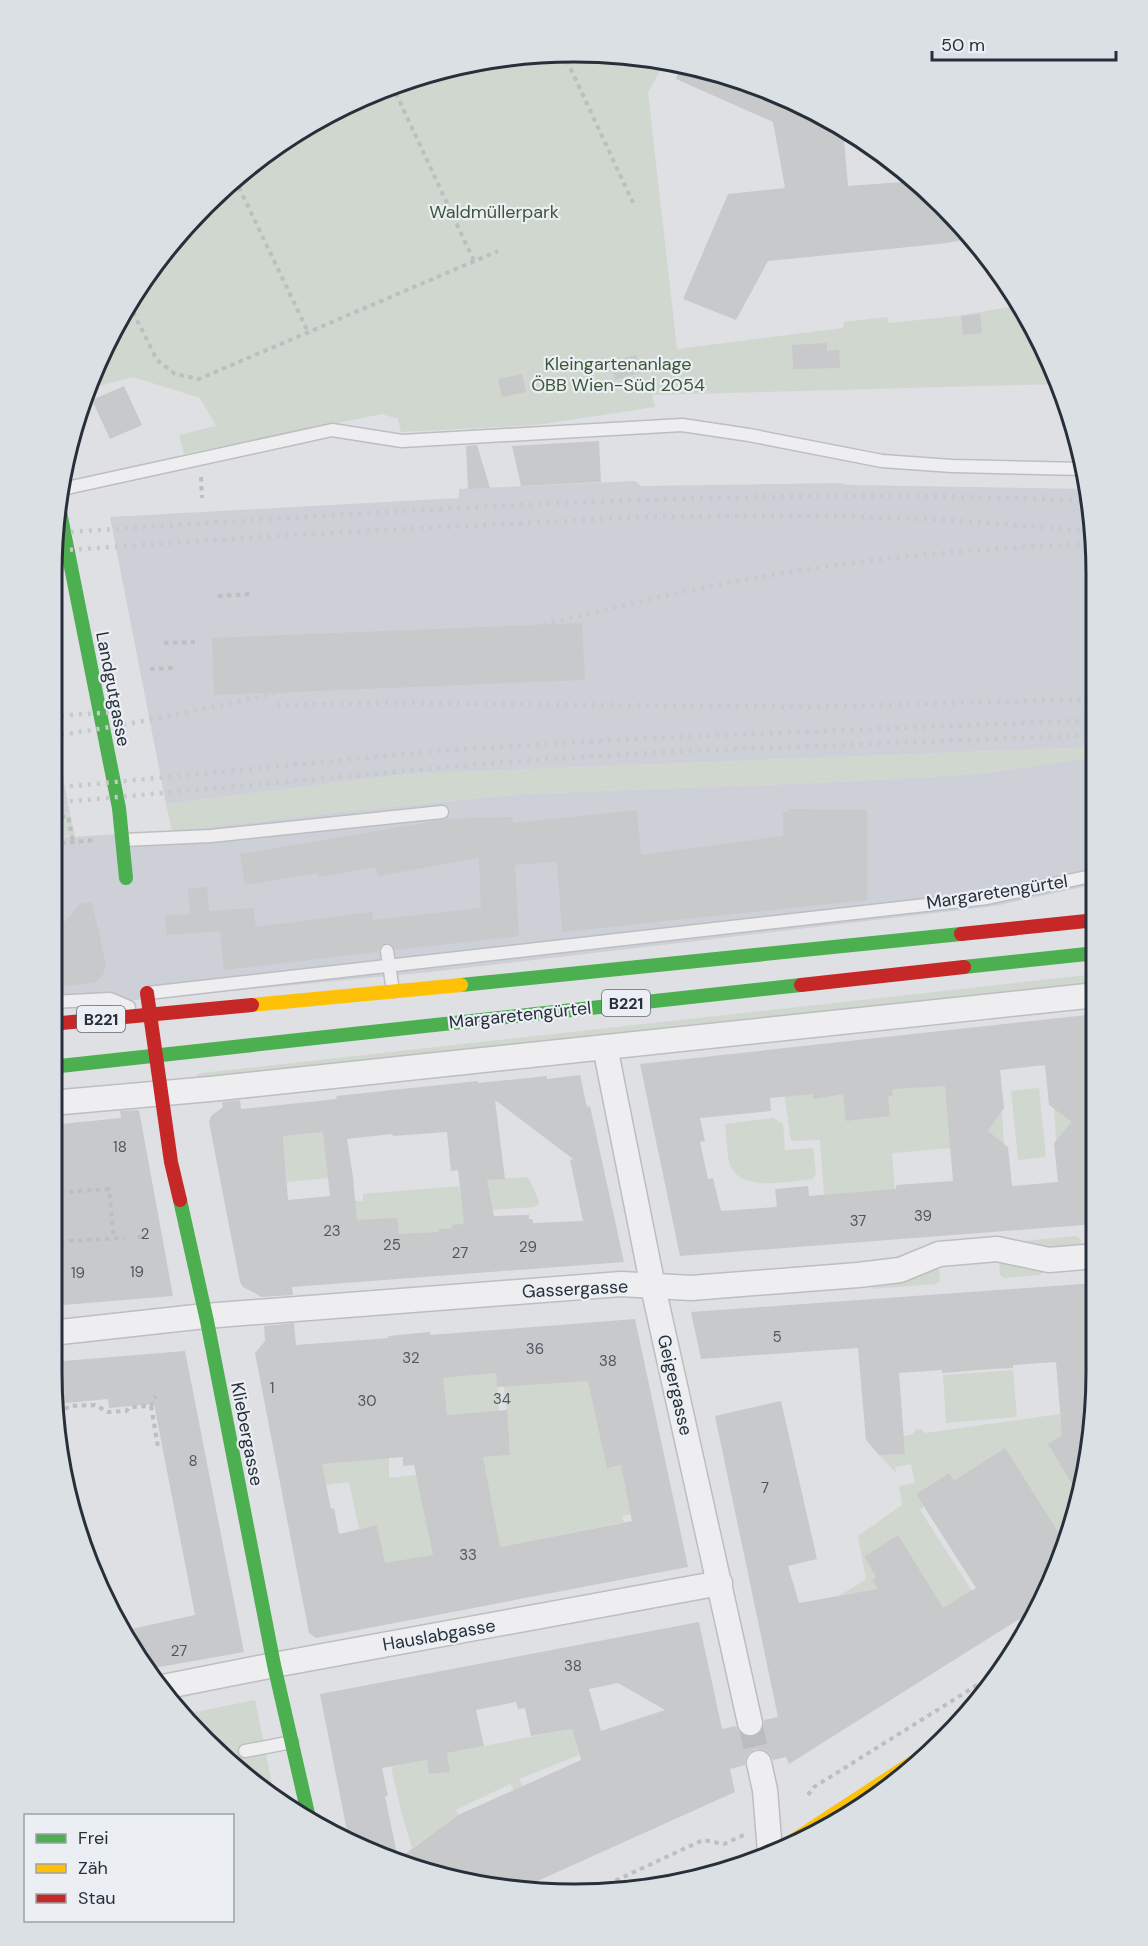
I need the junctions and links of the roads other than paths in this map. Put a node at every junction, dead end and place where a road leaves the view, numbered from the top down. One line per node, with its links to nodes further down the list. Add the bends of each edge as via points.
1 (1076, 469): 2 (lane, via 882,461 682,425 402,441 332,430)
2 (69, 487)
3 (64, 531): 5 (main road, Landgutgasse)
4 (442, 812): 5 (lane, via 211,836)
5 (122, 840): 7 (main road, Landgutgasse)
6 (1086, 877): 13 (lane, Margaretengürtel, via 987,898)
7 (126, 878)
8 (1085, 907): 10 (main road)
9 (1086, 921): 10 (main road, Margaretengürtel / B221)
10 (995, 930): 14 (main road, Margaretengürtel / B221)
11 (387, 951): 13 (lane)
12 (1086, 954): 21 (main road, Margaretengürtel / B221)
13 (390, 966): 14 (lane); 15 (lane, Margaretengürtel)
14 (393, 992): 18 (main road, Margaretengürtel / B221)
15 (147, 993): 18 (main road)
16 (1086, 996): 20 (street)
17 (62, 1001): 18 (lane, Margaretengürtel, via 110,999)
18 (150, 1015): 19 (main road, Margaretengürtel / B221); 21 (main road)
19 (62, 1023)
20 (605, 1047): 23 (street); 26 (street, Geigergasse)
21 (156, 1055): 22 (main road, Margaretengürtel / B221); 23 (main road, Kliebergasse)
22 (62, 1065)
23 (161, 1093): 24 (street); 27 (main road, Kliebergasse, via 171,1161)
24 (62, 1102)
25 (1086, 1257): 26 (street, Gassergasse, via 1049,1260 997,1249 939,1254 900,1270 858,1275 691,1288)
26 (653, 1287): 27 (street, Gassergasse, via 621,1284); 29 (street, Geigergasse)
27 (205, 1316): 28 (street, Gassergasse); 30 (main road, Kliebergasse)
28 (62, 1332)
29 (720, 1583): 30 (street, Hauslabgasse); 32 (street, Geigergasse)
30 (274, 1665): 31 (street, Hauslabgasse); 33 (main road, Kliebergasse)
31 (169, 1686)
32 (750, 1723)
33 (293, 1742): 34 (lane); 38 (main road, Kliebergasse)
34 (245, 1750)
35 (759, 1762): 39 (street)
36 (869, 1791): 37 (main road)
37 (844, 1807)
38 (307, 1809)
39 (770, 1845)

